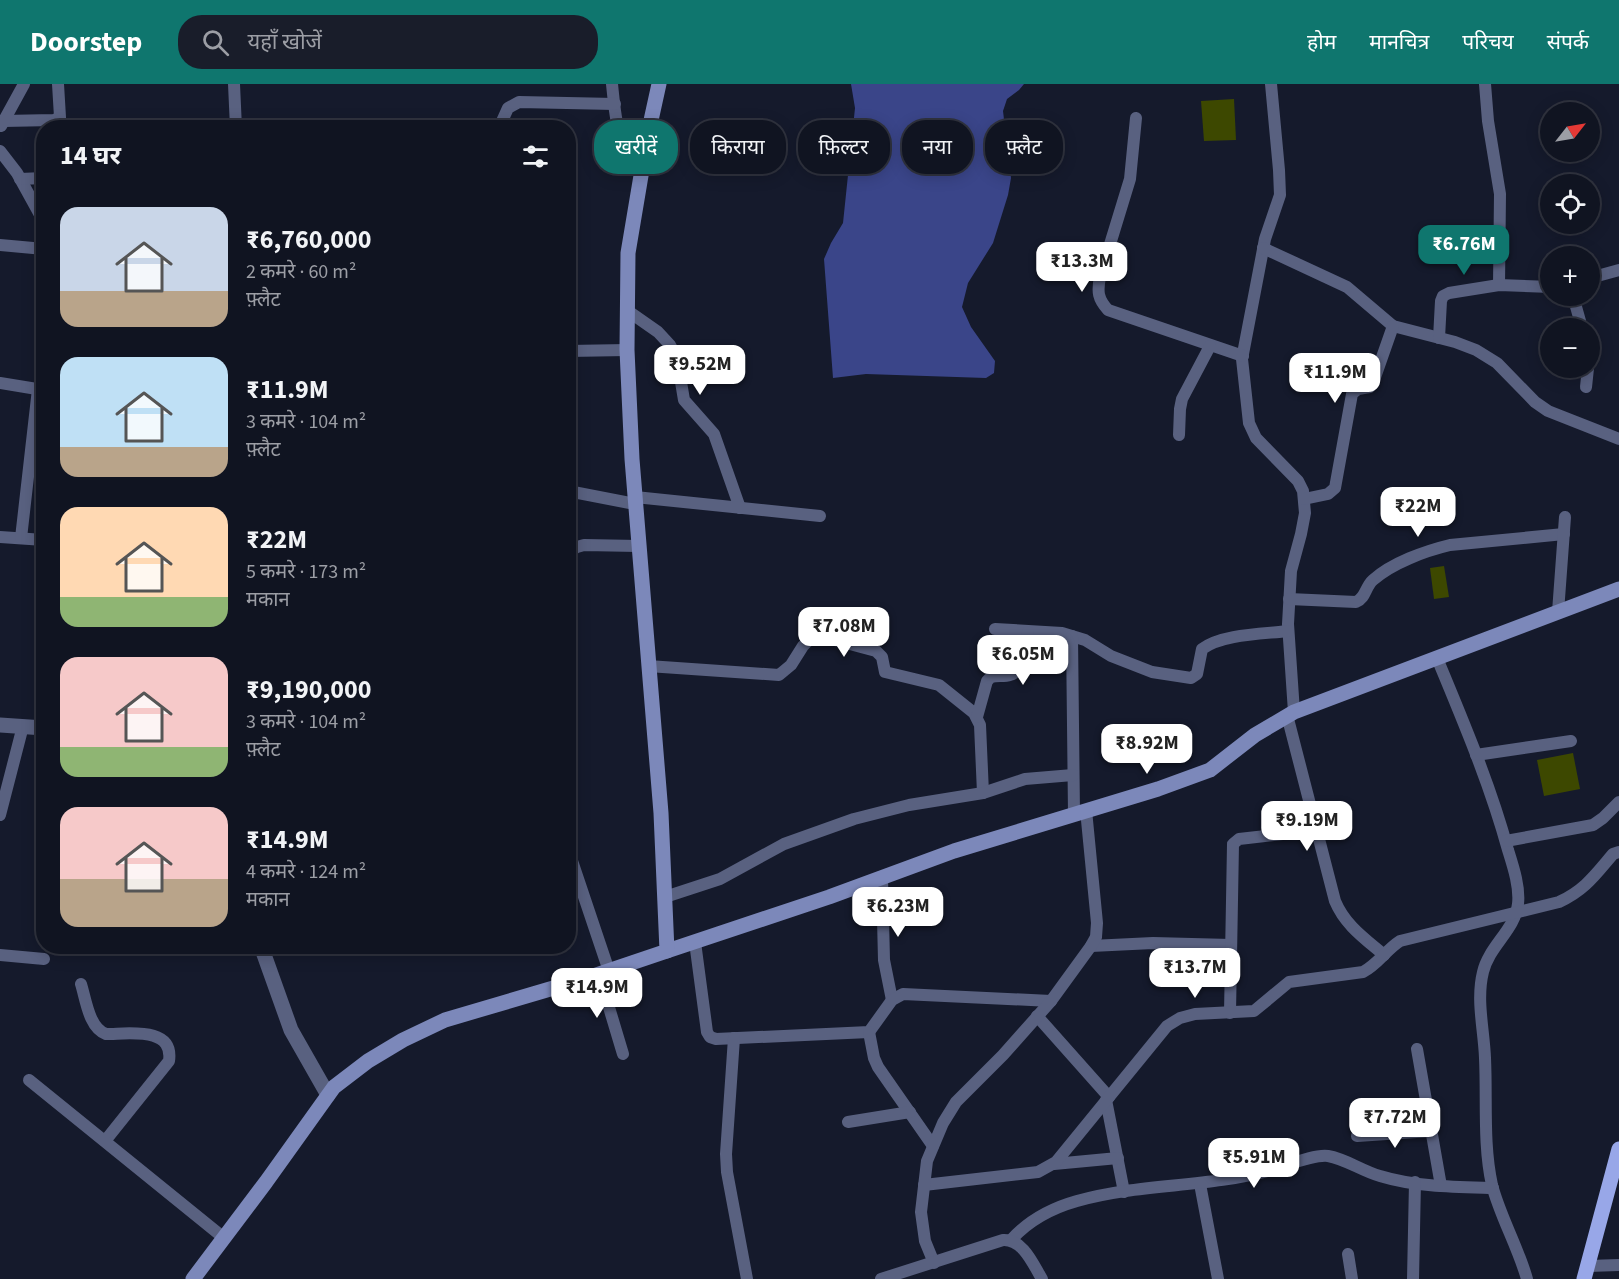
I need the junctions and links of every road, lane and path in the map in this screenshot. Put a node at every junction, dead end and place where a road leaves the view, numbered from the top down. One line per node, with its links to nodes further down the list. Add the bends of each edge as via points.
1 (24, 84): 16 (street)
2 (58, 84): 10 (street, via 60,117)
3 (234, 84): 11 (street)
4 (612, 84): 8 (street)
5 (659, 84): 14 (main road)
6 (1271, 84): 24 (street, via 1280,195)
7 (1485, 84): 27 (street, via 1500,194)
8 (615, 104): 12 (street, via 519,102 508,108); 13 (street)
9 (1136, 118): 32 (street, via 1130,179 1097,292 1108,310)
10 (54, 120)
11 (236, 120)
12 (503, 120)
13 (618, 120)
14 (652, 120)
15 (36, 121): 16 (street)
16 (2, 124)
17 (0, 151): 20 (street)
18 (641, 174): 29 (main road, via 628,253)
19 (36, 178): 20 (street)
20 (20, 179): 21 (street)
21 (36, 208)
22 (0, 245): 23 (street)
23 (36, 248)
24 (1263, 248): 30 (street, via 1347,287); 35 (street)
25 (1618, 274): 26 (street)
26 (1600, 277)
27 (1499, 285): 28 (street); 31 (street, via 1443,296)
28 (1540, 287)
29 (628, 311): 33 (main road); 46 (street, via 670,345 684,400 714,434)
30 (1394, 326): 31 (street); 45 (street, via 1373,383 1352,394 1335,488 1328,494)
31 (1439, 338): 42 (street, via 1476,350 1497,363 1548,411)
32 (1210, 346): 35 (street); 41 (street, via 1182,399)
33 (627, 350): 34 (street); 44 (main road)
34 (576, 351)
35 (1243, 356): 45 (street, via 1249,423 1256,438 1298,481)
36 (1587, 378): 38 (street)
37 (0, 383): 39 (street)
38 (1586, 387)
39 (36, 388)
40 (36, 426): 51 (street)
41 (1179, 435)
42 (1619, 439)
43 (576, 492): 44 (street)
44 (635, 500): 46 (street); 53 (main road)
45 (1304, 500): 56 (street)
46 (740, 508): 47 (street)
47 (820, 516)
48 (1565, 517): 49 (street)
49 (1564, 534): 56 (street, via 1431,550 1413,556 1374,580 1356,602); 57 (street)
50 (0, 537): 51 (street)
51 (21, 538): 52 (street)
52 (36, 539)
53 (638, 546): 54 (street); 63 (main road)
54 (576, 548)
55 (1619, 590): 57 (main road)
56 (1289, 599): 59 (street)
57 (1558, 612): 62 (main road)
58 (995, 629): 60 (street)
59 (1288, 631): 61 (street, via 1218,640 1202,649 1197,674 1191,678 1152,672); 64 (street)
60 (1028, 632): 61 (street); 65 (street, via 1015,673 990,677 987,681)
61 (1072, 636): 71 (street)
62 (1437, 658): 64 (main road); 70 (street)
63 (648, 666): 65 (street, via 779,675 810,639 820,636 876,651 882,657 885,672 939,685); 81 (main road)
64 (1291, 713): 74 (main road, via 1210,770); 76 (street)
65 (977, 717): 72 (street)
66 (0, 725): 67 (street)
67 (23, 726): 68 (street); 75 (street)
68 (36, 727)
69 (1571, 741): 70 (street)
70 (1476, 755): 77 (street)
71 (1073, 776): 72 (street, via 1024,779); 74 (street)
72 (983, 793): 81 (street, via 854,819 784,844 720,879)
73 (1619, 802): 77 (street, via 1593,825)
74 (1080, 812): 80 (main road); 85 (street, via 1097,923)
75 (0, 815)
76 (1317, 830): 84 (street, via 1235,841); 89 (street, via 1341,915)
77 (1506, 842): 82 (street, via 1514,871)
78 (1619, 852): 82 (street, via 1576,895)
79 (576, 876): 91 (street)
80 (882, 878): 83 (main road); 93 (street, via 884,960)
81 (665, 897): 86 (main road)
82 (1516, 912): 89 (street, via 1400,941); 117 (street, via 1483,972 1480,1012 1487,1152)
83 (695, 942): 86 (main road); 98 (street, via 707,1032 716,1039)
84 (1231, 945): 85 (street); 95 (street)
85 (1091, 946): 94 (street)
86 (668, 951): 91 (main road)
87 (264, 954): 102 (street, via 291,1030)
88 (0, 955): 90 (street)
89 (1384, 955): 95 (street, via 1363,972 1289,982 1254,1011)
90 (44, 959)
91 (604, 972): 100 (street); 102 (main road, via 445,1020 368,1061)
92 (81, 984): 108 (street, via 101,1032 153,1035 164,1042 170,1055 169,1062)
93 (892, 1000): 94 (street, via 903,994); 97 (street)
94 (1050, 1001): 96 (street)
95 (1230, 1013): 103 (street, via 1195,1014 1167,1026)
96 (1037, 1016): 103 (street); 109 (street, via 956,1102)
97 (869, 1032): 98 (street); 104 (street, via 878,1067)
98 (734, 1038): 127 (street, via 726,1154)
99 (1417, 1048): 106 (street)
100 (623, 1054)
101 (30, 1080): 108 (street)
102 (328, 1095): 119 (main road)
103 (1108, 1098): 111 (street); 112 (street)
104 (910, 1112): 105 (street); 109 (street)
105 (848, 1122)
106 (1431, 1131): 107 (street); 116 (street)
107 (1357, 1136)
108 (105, 1141): 119 (street)
109 (933, 1146): 115 (street)
110 (1619, 1150): 124 (main road)
111 (1118, 1158): 112 (street); 118 (street)
112 (1054, 1164): 115 (street, via 1038,1172)
113 (1415, 1182): 114 (street, via 1380,1176 1322,1156); 116 (street); 131 (street)
114 (1200, 1184): 118 (street); 129 (street)
115 (924, 1185): 122 (street, via 921,1212 925,1241)
116 (1441, 1186): 117 (street)
117 (1493, 1188): 132 (street)
118 (1124, 1192): 120 (street, via 1076,1201 1038,1217)
119 (224, 1238): 126 (main road)
120 (1011, 1240): 122 (street); 128 (street, via 1020,1245)
121 (1348, 1254): 130 (street)
122 (934, 1263): 125 (street)
123 (1619, 1265): 124 (street)
124 (1586, 1273)
125 (890, 1278)
126 (193, 1279)
127 (747, 1279)
128 (1042, 1279)
129 (1218, 1279)
130 (1352, 1279)
131 (1413, 1279)
132 (1527, 1279)

